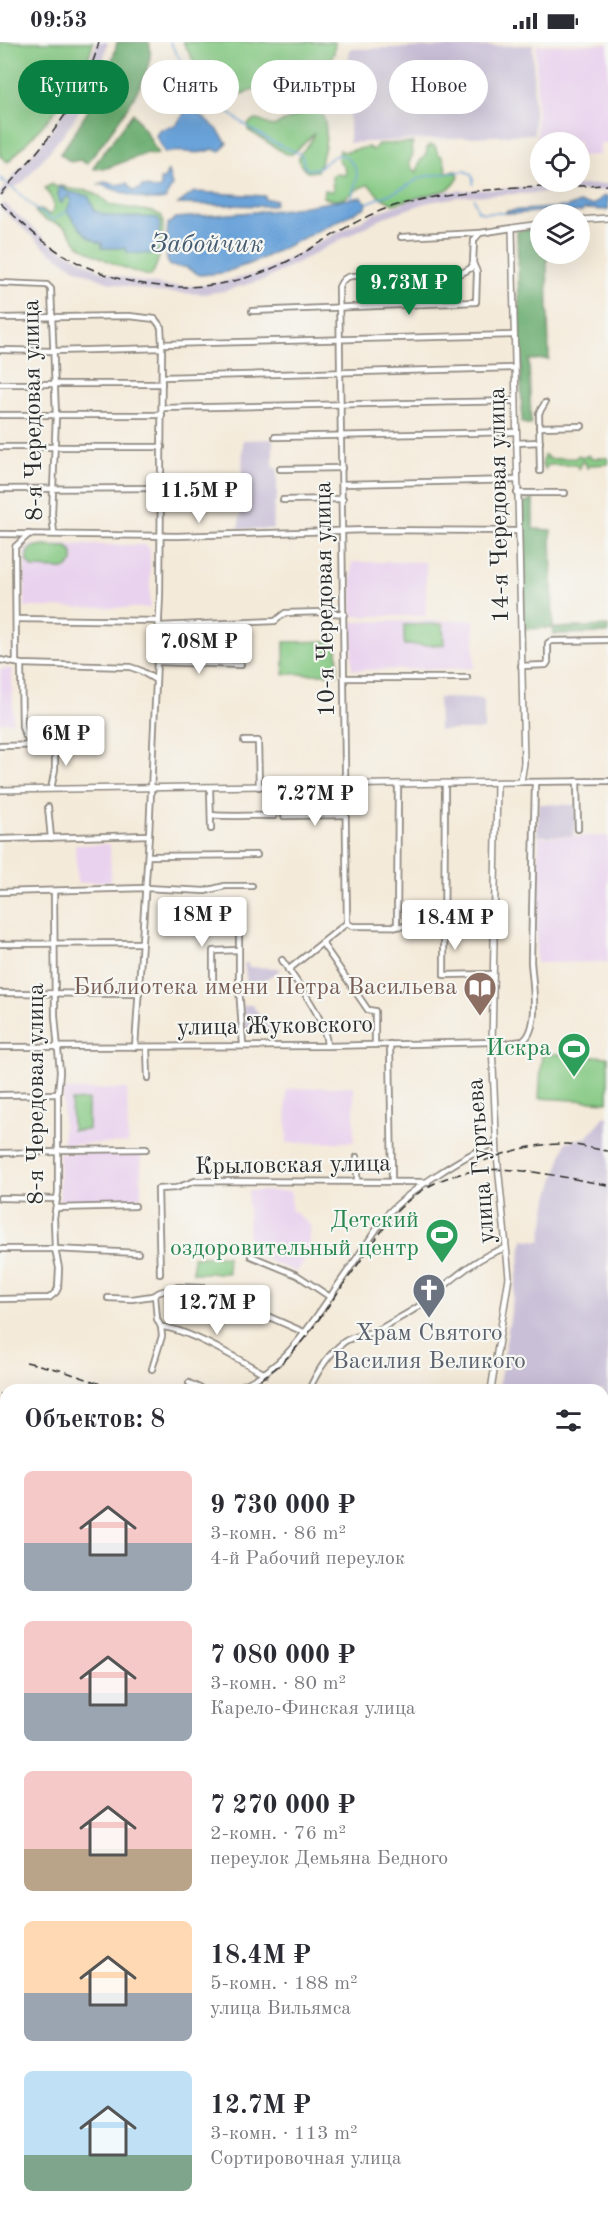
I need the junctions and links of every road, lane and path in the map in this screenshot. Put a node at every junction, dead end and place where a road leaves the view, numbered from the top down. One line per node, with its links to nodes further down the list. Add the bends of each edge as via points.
1 (608, 218): 2 (main road)
2 (590, 219)
3 (530, 225): 4 (main road)
4 (512, 228): 5 (street); 13 (main road, 14-я Чередовая улица)
5 (480, 233): 6 (street); 7 (street, via 474,240)
6 (401, 237)
7 (473, 263): 9 (street, 10-я Чередовая улица, via 462,273 346,277 339,287); 9 (street, via 477,272 476,302)
8 (0, 284): 12 (street, 8-я Чередовая улица, via 49,286)
9 (339, 307): 10 (street); 14 (street, 10-я Чередовая улица)
10 (252, 311)
11 (0, 318): 12 (street)
12 (52, 318): 15 (street, via 155,319 161,327); 17 (street, 8-я Чередовая улица)
13 (514, 335): 14 (street); 18 (main road, 14-я Чередовая улица)
14 (339, 339): 15 (street); 19 (street, 10-я Чередовая улица)
15 (162, 346): 17 (street); 20 (street)
16 (0, 350): 17 (street)
17 (54, 351): 22 (street, 8-я Чередовая улица)
18 (515, 368): 19 (street); 24 (main road, 14-я Чередовая улица)
19 (340, 372): 20 (street); 26 (street, 10-я Чередовая улица)
20 (163, 377): 23 (street)
21 (0, 384): 22 (street)
22 (54, 384): 23 (street); 30 (street, 8-я Чередовая улица)
23 (162, 384): 27 (street)
24 (516, 402): 26 (street); 33 (main road, 14-я Чередовая улица)
25 (545, 403): 32 (street, via 539,413)
26 (341, 405): 27 (street); 35 (street, 10-я Чередовая улица)
27 (162, 408): 28 (street)
28 (162, 415): 30 (street); 40 (street)
29 (0, 416): 30 (street)
30 (56, 416): 39 (street, 8-я Чередовая улица)
31 (582, 426): 32 (street)
32 (539, 427): 36 (street)
33 (516, 432): 35 (street); 37 (main road, 14-я Чередовая улица)
34 (275, 437): 35 (street)
35 (341, 437): 41 (street, 10-я Чередовая улица)
36 (540, 442): 37 (street); 43 (street)
37 (516, 443): 44 (main road, 14-я Чередовая улица)
38 (0, 447): 39 (street)
39 (56, 447): 40 (street); 48 (street, 8-я Чередовая улица)
40 (162, 447): 46 (street)
41 (342, 468): 42 (street); 45 (street, 10-я Чередовая улица)
42 (280, 469)
43 (540, 471)
44 (517, 480): 45 (street); 49 (main road, 14-я Чередовая улица)
45 (342, 484): 51 (street, 10-я Чередовая улица)
46 (162, 488): 48 (street); 58 (street)
47 (0, 489): 48 (street)
48 (53, 489): 55 (street, 8-я Чередовая улица)
49 (518, 493): 50 (street); 53 (main road, 14-я Чередовая улица)
50 (565, 493)
51 (343, 499): 52 (street); 54 (street, 10-я Чередовая улица)
52 (283, 500)
53 (518, 531): 54 (street); 67 (main road, 14-я Чередовая улица)
54 (343, 532): 58 (street); 59 (street, 10-я Чередовая улица)
55 (54, 533): 57 (street); 58 (street)
56 (0, 534): 57 (street)
57 (29, 534): 60 (street, 8-я Чередовая улица, via 15,547)
58 (162, 535): 61 (street)
59 (344, 614): 61 (street, via 285,613 275,621); 68 (street, 10-я Чередовая улица)
60 (16, 619): 61 (street); 65 (street, 8-я Чередовая улица)
61 (159, 624): 64 (street)
62 (608, 640): 67 (street, via 551,641 546,665)
63 (0, 660): 65 (street)
64 (157, 662): 66 (street); 70 (street)
65 (18, 664): 70 (street, via 130,667); 73 (street, 8-я Чередовая улица, via 22,728)
66 (241, 665)
67 (521, 666): 76 (main road, 14-я Чередовая улица)
68 (345, 678): 69 (street); 81 (street, 10-я Чередовая улица)
69 (467, 678)
70 (156, 680): 83 (street)
71 (244, 741): 82 (street, via 258,741)
72 (0, 746): 73 (street)
73 (35, 746): 85 (street, via 55,745)
74 (577, 781): 75 (street); 77 (street); 92 (street)
75 (608, 781)
76 (521, 782): 77 (street); 78 (main road)
77 (535, 782): 122 (street, улица Жуковского, via 532,1031 523,1041)
78 (497, 783): 80 (main road); 106 (main road, улица Гуртьева)
79 (398, 785): 80 (main road); 81 (main road); 105 (street)
80 (445, 785): 107 (street)
81 (346, 786): 82 (main road); 88 (street, 10-я Чередовая улица)
82 (259, 787): 84 (main road)
83 (152, 788): 84 (main road); 85 (main road); 94 (street)
84 (210, 788): 89 (street)
85 (51, 789): 86 (main road)
86 (0, 790)
87 (48, 807): 95 (street)
88 (346, 814): 91 (street); 104 (street, 10-я Чередовая улица)
89 (211, 815): 90 (street); 93 (street)
90 (274, 816)
91 (284, 816)
92 (578, 829)
93 (211, 830)
94 (149, 835): 95 (street); 98 (street)
95 (51, 838): 96 (street)
96 (0, 839)
97 (257, 855): 98 (street)
98 (148, 856): 100 (street)
99 (252, 886): 100 (street, via 205,891)
100 (146, 888): 102 (street); 109 (street)
101 (0, 892): 102 (street)
102 (54, 892): 108 (street, 8-я Чередовая улица)
103 (239, 908): 112 (street)
104 (347, 923): 105 (street); 110 (street)
105 (397, 927): 107 (street)
106 (494, 927): 107 (street); 115 (main road, улица Гуртьева)
107 (443, 928): 115 (street, via 444,975)
108 (54, 943): 109 (street); 111 (street); 118 (street, 8-я Чередовая улица)
109 (142, 943): 119 (street)
110 (322, 943): 114 (street); 120 (street, via 368,1010 375,1011)
111 (0, 944)
112 (239, 950): 116 (street, via 213,951); 124 (street)
113 (282, 960): 114 (street)
114 (288, 970): 125 (street, via 321,1022)
115 (493, 974): 122 (main road, улица Гуртьева)
116 (213, 988)
117 (0, 993): 118 (street)
118 (55, 993): 119 (street); 123 (street, 8-я Чередовая улица)
119 (139, 994): 127 (street)
120 (375, 1044): 121 (street, улица Жуковского); 125 (street, улица Жуковского)
121 (390, 1044): 122 (street, улица Жуковского); 138 (street)
122 (492, 1044): 132 (main road, улица Гуртьева)
123 (58, 1046): 126 (street, улица Жуковского); 127 (street, улица Жуковского); 130 (street, 8-я Чередовая улица)
124 (243, 1046): 125 (street, улица Жуковского); 128 (street, улица Жуковского)
125 (327, 1046)
126 (0, 1047)
127 (135, 1047): 128 (street, улица Жуковского)
128 (147, 1047): 129 (street)
129 (148, 1078)
130 (58, 1094): 131 (street); 134 (street, 8-я Чередовая улица)
131 (0, 1095)
132 (496, 1143): 139 (street); 144 (main road, улица Гуртьева)
133 (146, 1149): 134 (street)
134 (58, 1151): 135 (street); 141 (street, 8-я Чередовая улица)
135 (0, 1153)
136 (357, 1157): 137 (street)
137 (357, 1181): 138 (street, Крыловская улица); 149 (street, Крыловская улица, via 195,1181 158,1189)
138 (392, 1182): 139 (street, Крыловская улица)
139 (429, 1182): 151 (street, via 389,1212)
140 (0, 1198): 141 (street)
141 (57, 1199): 143 (street, 8-я Чередовая улица)
142 (135, 1206): 143 (street)
143 (56, 1208): 146 (street, 8-я Чередовая улица)
144 (506, 1248): 159 (street, via 486,1256 422,1304 375,1332 342,1343 322,1365); 160 (main road, улица Гуртьева, via 508,1289)
145 (0, 1249): 146 (street)
146 (56, 1249): 147 (street); 153 (street, 8-я Чередовая улица, via 58,1288 53,1295 43,1299)
147 (138, 1253)
148 (251, 1256): 151 (street, via 297,1275)
149 (160, 1274)
150 (155, 1295): 152 (street); 154 (street); 155 (street, via 178,1287 203,1288)
151 (330, 1297): 155 (street)
152 (108, 1298)
153 (0, 1299)
154 (161, 1327): 156 (street); 157 (street, via 209,1344)
155 (306, 1333): 157 (street)
156 (152, 1369)
157 (265, 1374): 158 (street)
158 (243, 1384)
159 (312, 1384)
160 (492, 1384)

